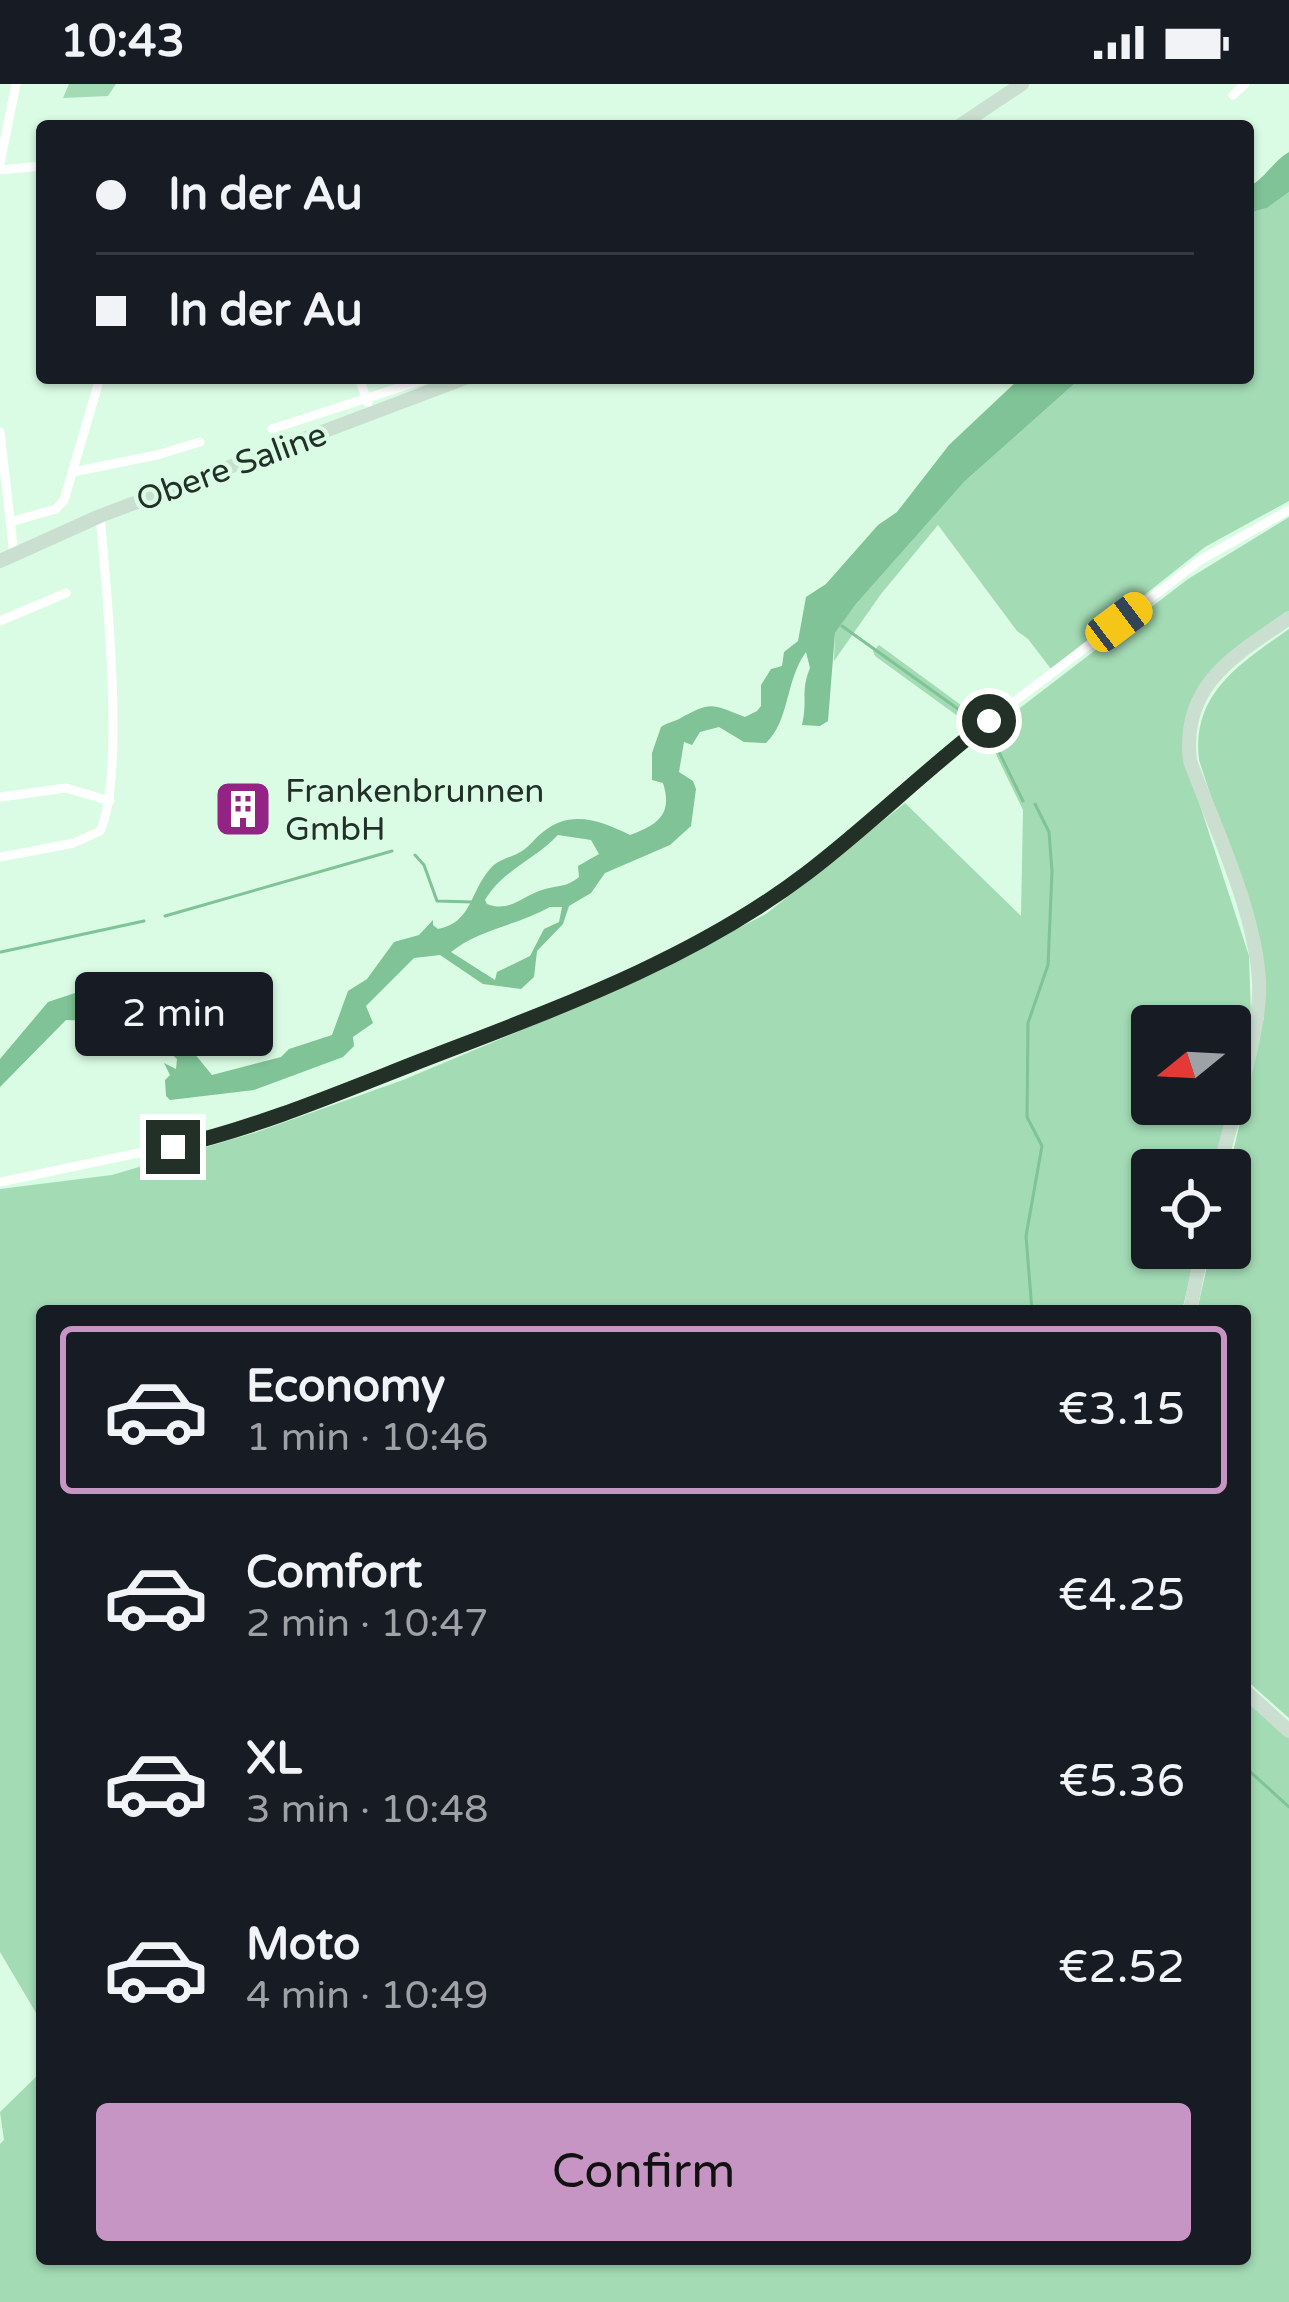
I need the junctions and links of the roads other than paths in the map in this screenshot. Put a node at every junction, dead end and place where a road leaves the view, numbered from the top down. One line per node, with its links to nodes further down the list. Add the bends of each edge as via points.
1 (16, 84): 6 (street)
2 (1022, 84): 5 (main road)
3 (1244, 84): 4 (street)
4 (1233, 95)
5 (968, 120)
6 (0, 166): 7 (street)
7 (36, 166)
8 (98, 384): 17 (street)
9 (361, 384): 12 (street)
10 (417, 384): 12 (street, Obere Saline)
11 (445, 384): 12 (main road, Obere Saline)
12 (369, 407): 13 (street, Obere Saline); 20 (main road, Obere Saline)
13 (272, 429)
14 (0, 432): 16 (street)
15 (200, 442): 17 (street, Obere Saline)
16 (4, 470): 19 (street)
17 (73, 472): 19 (street, via 56,509)
18 (1289, 510): 29 (street, via 1185,572 935,762 806,874 645,969 292,1111 210,1138)
19 (6, 515): 21 (street)
20 (100, 516): 21 (main road, Obere Saline); 26 (street)
21 (7, 557)
22 (66, 592): 24 (street)
23 (1289, 618): 28 (main road, via 1210,679 1187,733 1259,985)
24 (0, 621)
25 (0, 797): 26 (street, via 65,788)
26 (110, 801): 27 (street, via 100,831)
27 (0, 856)
28 (1225, 1149)
29 (0, 1182)
30 (1198, 1269): 31 (main road)
31 (1191, 1305)
32 (1251, 1696): 33 (main road)
33 (1289, 1731)

